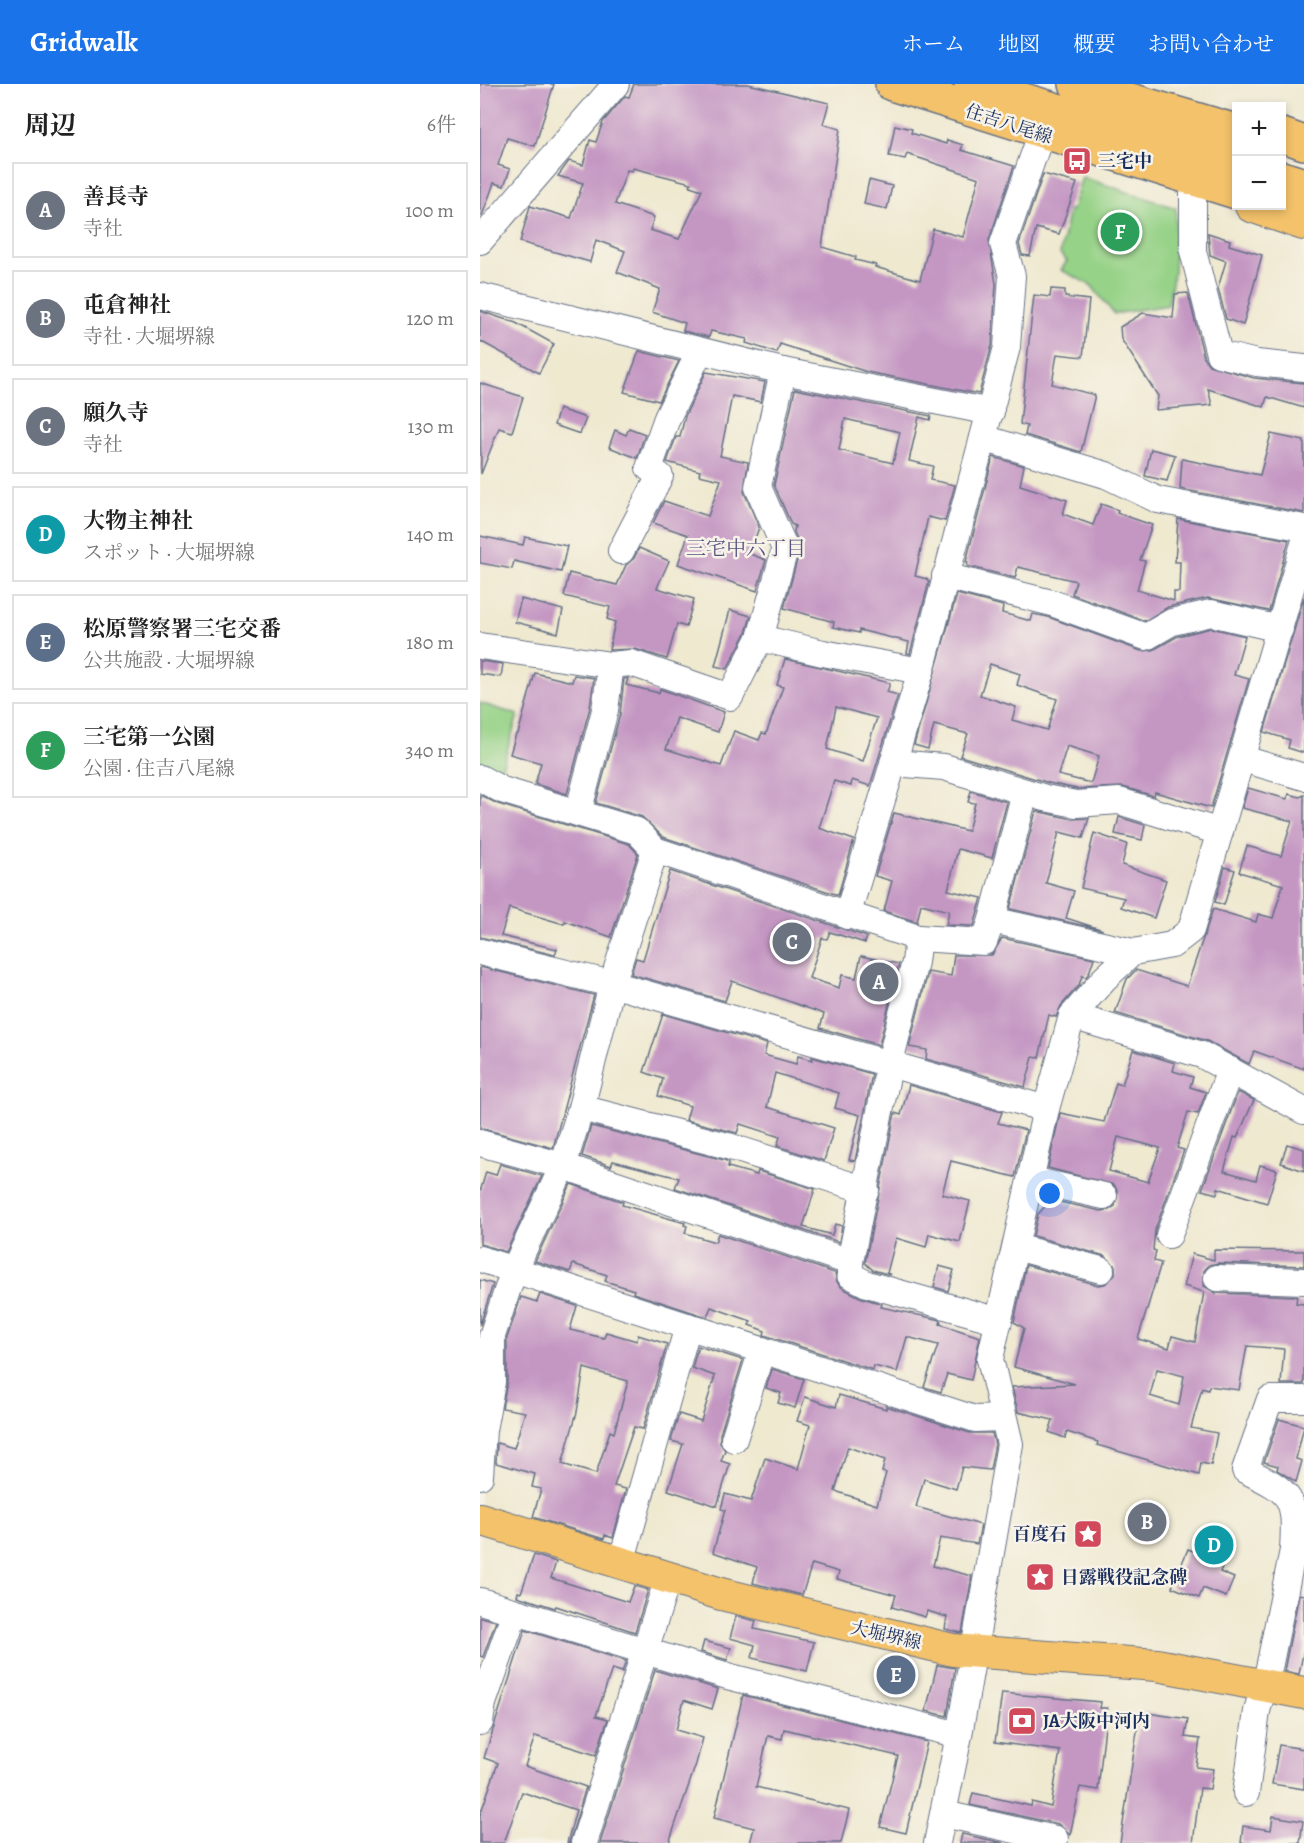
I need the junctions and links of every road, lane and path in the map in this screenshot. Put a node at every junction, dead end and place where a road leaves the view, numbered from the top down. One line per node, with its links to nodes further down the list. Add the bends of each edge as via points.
1 (616, 84): 26 (street)
2 (883, 84): 11 (main road, 住吉八尾線)
3 (892, 84): 20 (highway)
4 (971, 84): 16 (highway)
5 (1076, 84): 10 (highway)
6 (1114, 84): 9 (main road)
7 (1143, 84): 8 (highway)
8 (1232, 117)
9 (1232, 118)
10 (1232, 130)
11 (1041, 135): 18 (main road, 住吉八尾線); 31 (street, via 1003,244 1012,276 1007,347)
12 (1286, 136): 13 (highway)
13 (1304, 142)
14 (1286, 147): 15 (highway)
15 (1304, 152)
16 (1232, 163)
17 (1286, 180): 19 (highway)
18 (1193, 185): 21 (main road, 住吉八尾線); 29 (street, via 1193,251 1219,354)
19 (1304, 185)
20 (1232, 191)
21 (1232, 199)
22 (1286, 208): 24 (highway)
23 (1262, 210): 25 (main road)
24 (1304, 213)
25 (1304, 225)
26 (480, 241)
27 (480, 296): 28 (street)
28 (700, 351): 30 (street); 35 (street, via 648,468 660,476)
29 (1304, 368)
30 (783, 371): 31 (street); 38 (street, via 758,487 785,549)
31 (991, 412): 32 (street)
32 (983, 438): 33 (street, via 1106,475 1158,500); 36 (street)
33 (1304, 528)
34 (1304, 544): 37 (street)
35 (621, 552)
36 (945, 576): 37 (street, via 1052,603 1146,637 1172,622 1211,613); 41 (street)
37 (1280, 629): 42 (street)
38 (760, 638): 40 (street, via 730,697 631,663); 41 (street)
39 (480, 646): 40 (street)
40 (611, 665): 47 (street, via 605,710)
41 (921, 671): 43 (street)
42 (1243, 759): 44 (street); 48 (street)
43 (893, 763): 46 (street, via 944,767); 50 (street)
44 (1304, 777)
45 (480, 778): 47 (street, via 502,790)
46 (1025, 792): 48 (street, via 1076,804 1119,801); 51 (street)
47 (578, 813): 49 (street, via 637,831)
48 (1220, 832): 54 (street, via 1191,930 1172,945)
49 (655, 850): 50 (street); 55 (street)
50 (847, 916): 52 (street)
51 (992, 920): 52 (street, via 984,942); 54 (street)
52 (918, 938): 57 (street)
53 (480, 951): 55 (street)
54 (1133, 952): 56 (street)
55 (612, 984): 57 (street); 60 (street)
56 (1071, 1016): 58 (street, via 1202,1055); 61 (street)
57 (889, 1066): 61 (street); 65 (street)
58 (1230, 1070): 59 (street); 67 (street)
59 (1303, 1106)
60 (581, 1108): 63 (street); 65 (street, via 728,1146)
61 (1046, 1109): 64 (street)
62 (480, 1143): 63 (street)
63 (562, 1166): 70 (street); 71 (street)
64 (1031, 1180): 66 (street); 68 (street)
65 (866, 1190): 70 (street)
66 (1104, 1196)
67 (1169, 1235)
68 (1016, 1247): 72 (street); 75 (street)
69 (480, 1258): 71 (street)
70 (850, 1262): 75 (street, via 850,1275 867,1284)
71 (514, 1270): 76 (street); 80 (street, via 492,1336 492,1382)
72 (1101, 1270)
73 (1217, 1278): 74 (street)
74 (1301, 1284)
75 (999, 1322): 79 (street, via 990,1359)
76 (688, 1326): 77 (street); 84 (street)
77 (762, 1350): 79 (street, via 975,1419); 81 (street)
78 (1304, 1399): 90 (street, via 1270,1399 1245,1470 1283,1489 1293,1512 1293,1550)
79 (1002, 1418): 89 (street, via 1010,1444)
80 (481, 1430): 82 (street)
81 (734, 1439)
82 (480, 1476)
83 (480, 1519): 84 (main road, 大堀堺線)
84 (621, 1563): 85 (main road, 大堀堺線)
85 (668, 1578): 88 (street); 89 (main road, 大堀堺線, via 888,1635)
86 (480, 1601): 87 (street)
87 (515, 1611): 88 (street); 92 (street)
88 (645, 1651): 93 (street); 97 (street)
89 (974, 1651): 90 (main road, 大堀堺線, via 1157,1665); 93 (street)
90 (1264, 1684): 91 (main road, 大堀堺線); 94 (street)
91 (1304, 1693)
92 (480, 1722)
93 (959, 1736): 95 (street)
94 (1246, 1793)
95 (944, 1814): 96 (street); 98 (street)
96 (1055, 1839)
97 (584, 1843)
98 (937, 1843)

